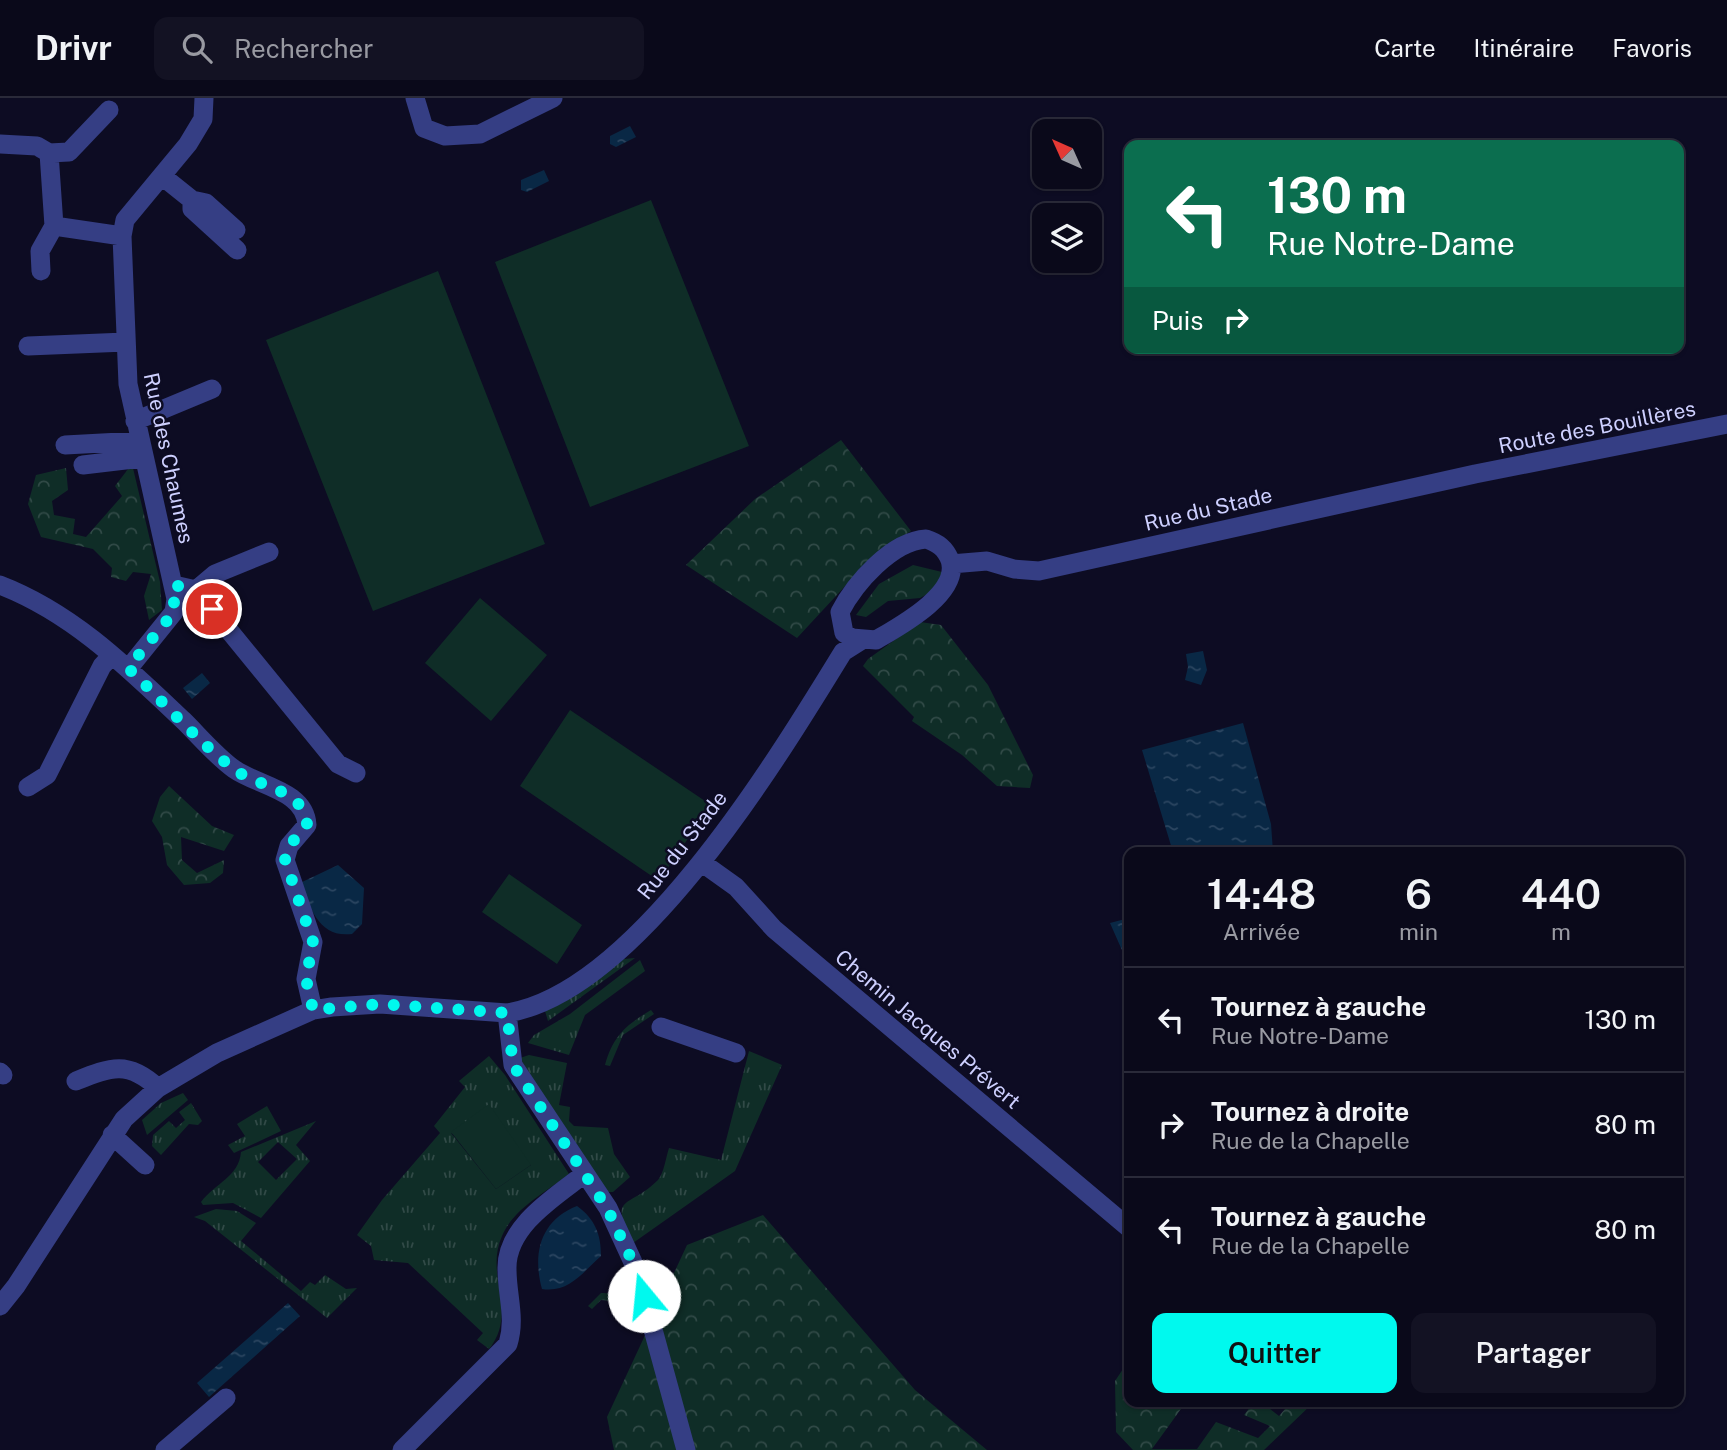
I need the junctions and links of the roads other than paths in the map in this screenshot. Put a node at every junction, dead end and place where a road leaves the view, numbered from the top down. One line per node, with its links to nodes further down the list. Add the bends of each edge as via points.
1 (204, 98): 7 (street, Rue des Chaumes, via 203,119)
2 (415, 98): 3 (street, via 424,128 445,136 480,134)
3 (553, 98)
4 (109, 110): 6 (street, via 69,152)
5 (0, 144): 6 (street, via 37,146)
6 (49, 153): 8 (street)
7 (162, 176): 9 (street, Rue des Chaumes, via 125,220); 10 (street, via 192,200 206,203)
8 (54, 226): 9 (street); 11 (street, via 40,251)
9 (122, 236): 12 (street, Rue des Chaumes)
10 (237, 240)
11 (41, 271)
12 (126, 342): 13 (street); 15 (street, Rue des Chaumes)
13 (28, 346)
14 (212, 389): 15 (street)
15 (135, 421): 18 (street, Rue des Chaumes)
16 (1727, 424): 20 (street, Route des Bouillères)
17 (65, 445): 18 (street)
18 (141, 449): 19 (street); 24 (street, Rue des Chaumes)
19 (83, 465)
20 (1475, 474): 22 (street, Rue du Stade, via 1039,571 987,561)
21 (269, 552): 25 (street, via 215,574)
22 (951, 565): 26 (street, via 949,584 939,595 876,640); 26 (street, via 946,551 926,539 912,540 898,549 839,612)
23 (0, 585): 27 (street, via 62,614)
24 (174, 585): 25 (street); 28 (street, Rue des Chaumes, via 174,612)
25 (196, 590): 29 (street, via 338,764)
26 (850, 641): 31 (street, Rue du Stade)
27 (112, 655): 28 (street); 30 (street, via 102,666 47,775)
28 (128, 668): 32 (street, via 235,770 292,797 306,814 307,825 289,846 285,860 313,942 306,979)
29 (356, 773)
30 (28, 787)
31 (701, 862): 33 (street, Rue du Stade, via 666,908 591,972 528,1010); 41 (street, Chemin Jacques Prévert, via 736,887 774,929)
32 (313, 1010): 33 (street, Rue du Stade, via 380,1004); 37 (street, Rue du Stade, via 217,1053)
33 (507, 1013): 40 (street, via 513,1065)
34 (661, 1027): 35 (street)
35 (736, 1053)
36 (76, 1081): 37 (street, via 107,1068 140,1071)
37 (158, 1088): 38 (street, Rue du Stade)
38 (112, 1135): 39 (street); 42 (street, Rue du Stade)
39 (145, 1165)
40 (583, 1175): 45 (street, via 551,1199 514,1237 507,1267 514,1325 508,1345); 46 (street, via 607,1208 637,1271)
41 (1124, 1224)
42 (0, 1306)
43 (226, 1398): 44 (street)
44 (165, 1450)
45 (402, 1450)
46 (686, 1450)

